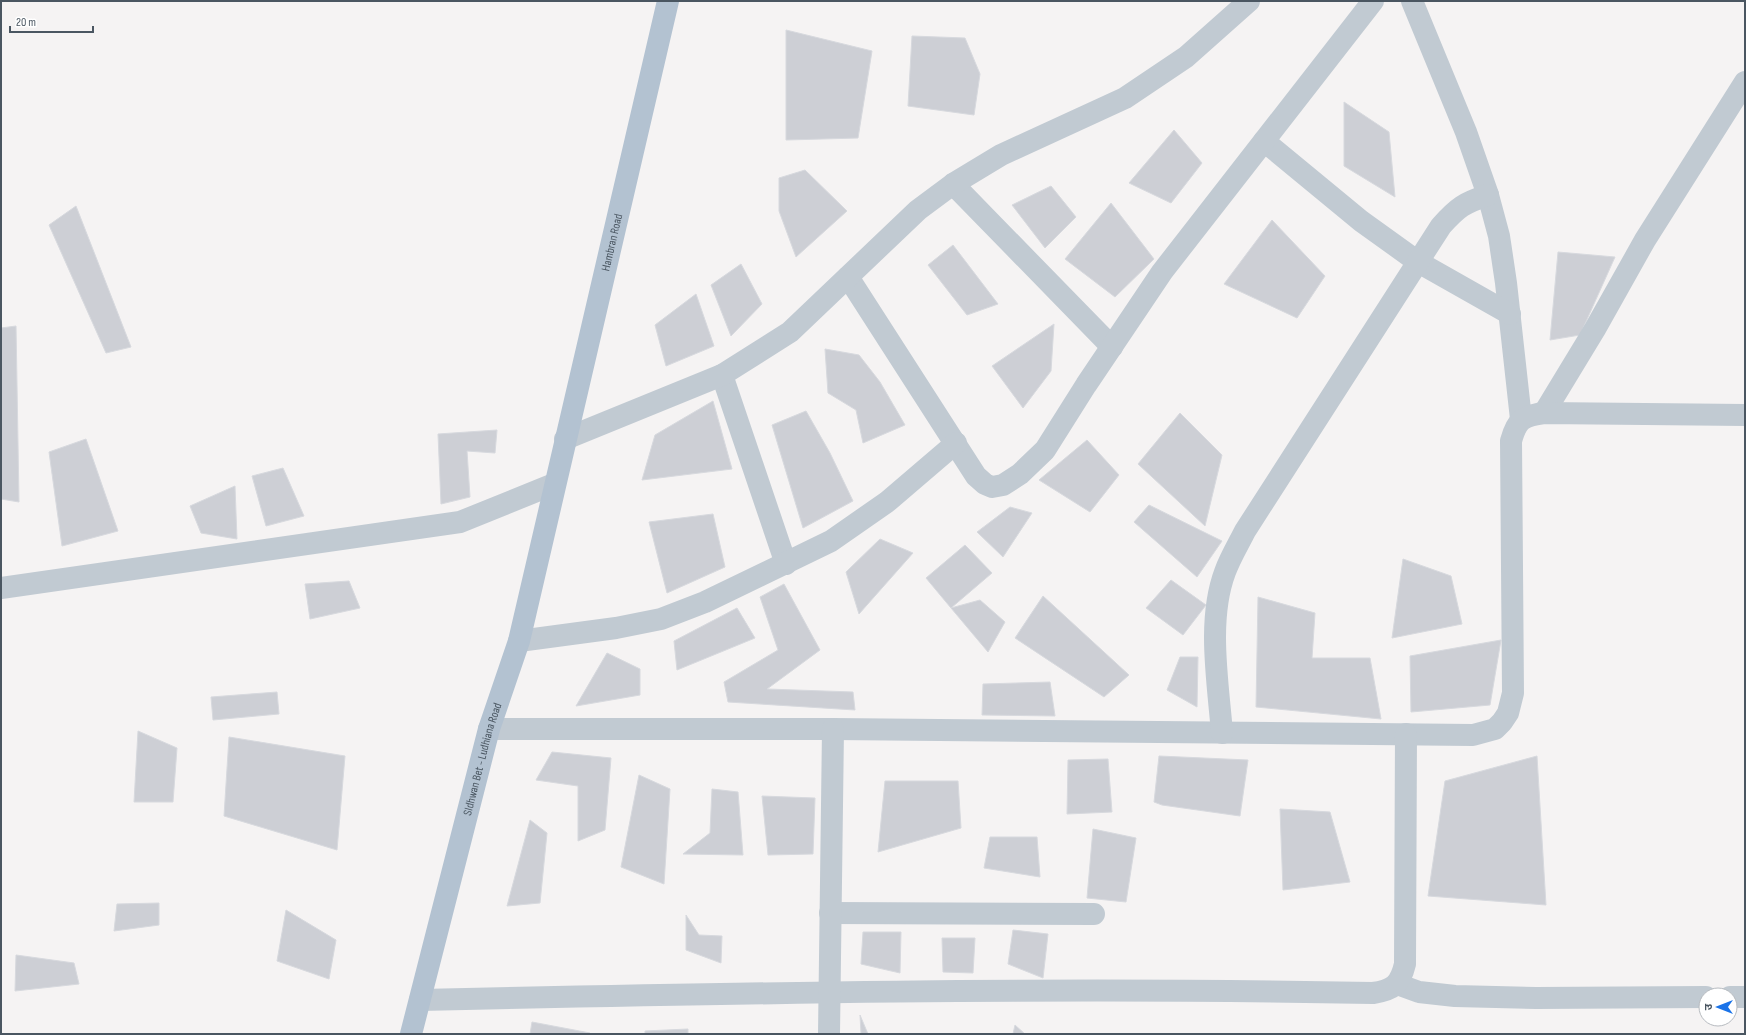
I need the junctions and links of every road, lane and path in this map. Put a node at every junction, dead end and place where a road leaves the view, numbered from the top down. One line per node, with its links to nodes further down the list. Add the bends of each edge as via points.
1 (668, 1): 17 (main road, Hambran Road)
2 (1249, 1): 7 (street, via 1186,57 1125,98 1001,155)
3 (1373, 1): 6 (street)
4 (1412, 1): 8 (street, via 1466,132)
5 (1745, 82): 14 (street, via 1645,240)
6 (1264, 141): 9 (street, via 1361,221); 12 (street, via 1162,272)
7 (953, 184): 10 (street, via 918,210); 12 (street)
8 (1488, 196): 9 (street, via 1466,203 1453,213 1441,226); 11 (street, via 1499,236)
9 (1418, 262): 11 (street); 25 (street, via 1245,531 1225,572 1216,610)
10 (848, 277): 13 (street, via 790,332); 18 (street)
11 (1510, 314): 16 (street)
12 (1112, 347): 18 (street, via 1045,450 1010,481 997,487 985,484 976,476)
13 (722, 375): 17 (street); 20 (street)
14 (1544, 413): 15 (street); 16 (street)
15 (1745, 415)
16 (1521, 419): 26 (street, via 1512,441 1513,693 1508,713 1495,729 1473,735)
17 (564, 439): 19 (main road, Hambran Road)
18 (956, 443): 20 (street, via 887,502 831,541)
19 (554, 484): 21 (street, via 460,522); 22 (main road, SIdhwan Bet - Ludhiana Road)
20 (786, 564): 22 (street, via 705,602 661,619 616,628)
21 (1, 588)
22 (518, 641): 23 (main road, SIdhwan Bet - Ludhiana Road)
23 (489, 729): 24 (street); 32 (main road, SIdhwan Bet - Ludhiana Road)
24 (833, 729): 25 (street); 27 (street)
25 (1222, 733): 26 (street)
26 (1406, 734): 29 (street, via 1405,956 1402,974)
27 (830, 913): 28 (street); 30 (street)
28 (1094, 914)
29 (1397, 984): 30 (street, via 1387,991 1372,993); 31 (street, via 1419,992 1455,996)
30 (830, 992): 32 (street); 34 (street)
31 (1698, 997)
32 (420, 1000): 33 (main road, SIdhwan Bet - Ludhiana Road)
33 (411, 1034)
34 (829, 1034)

